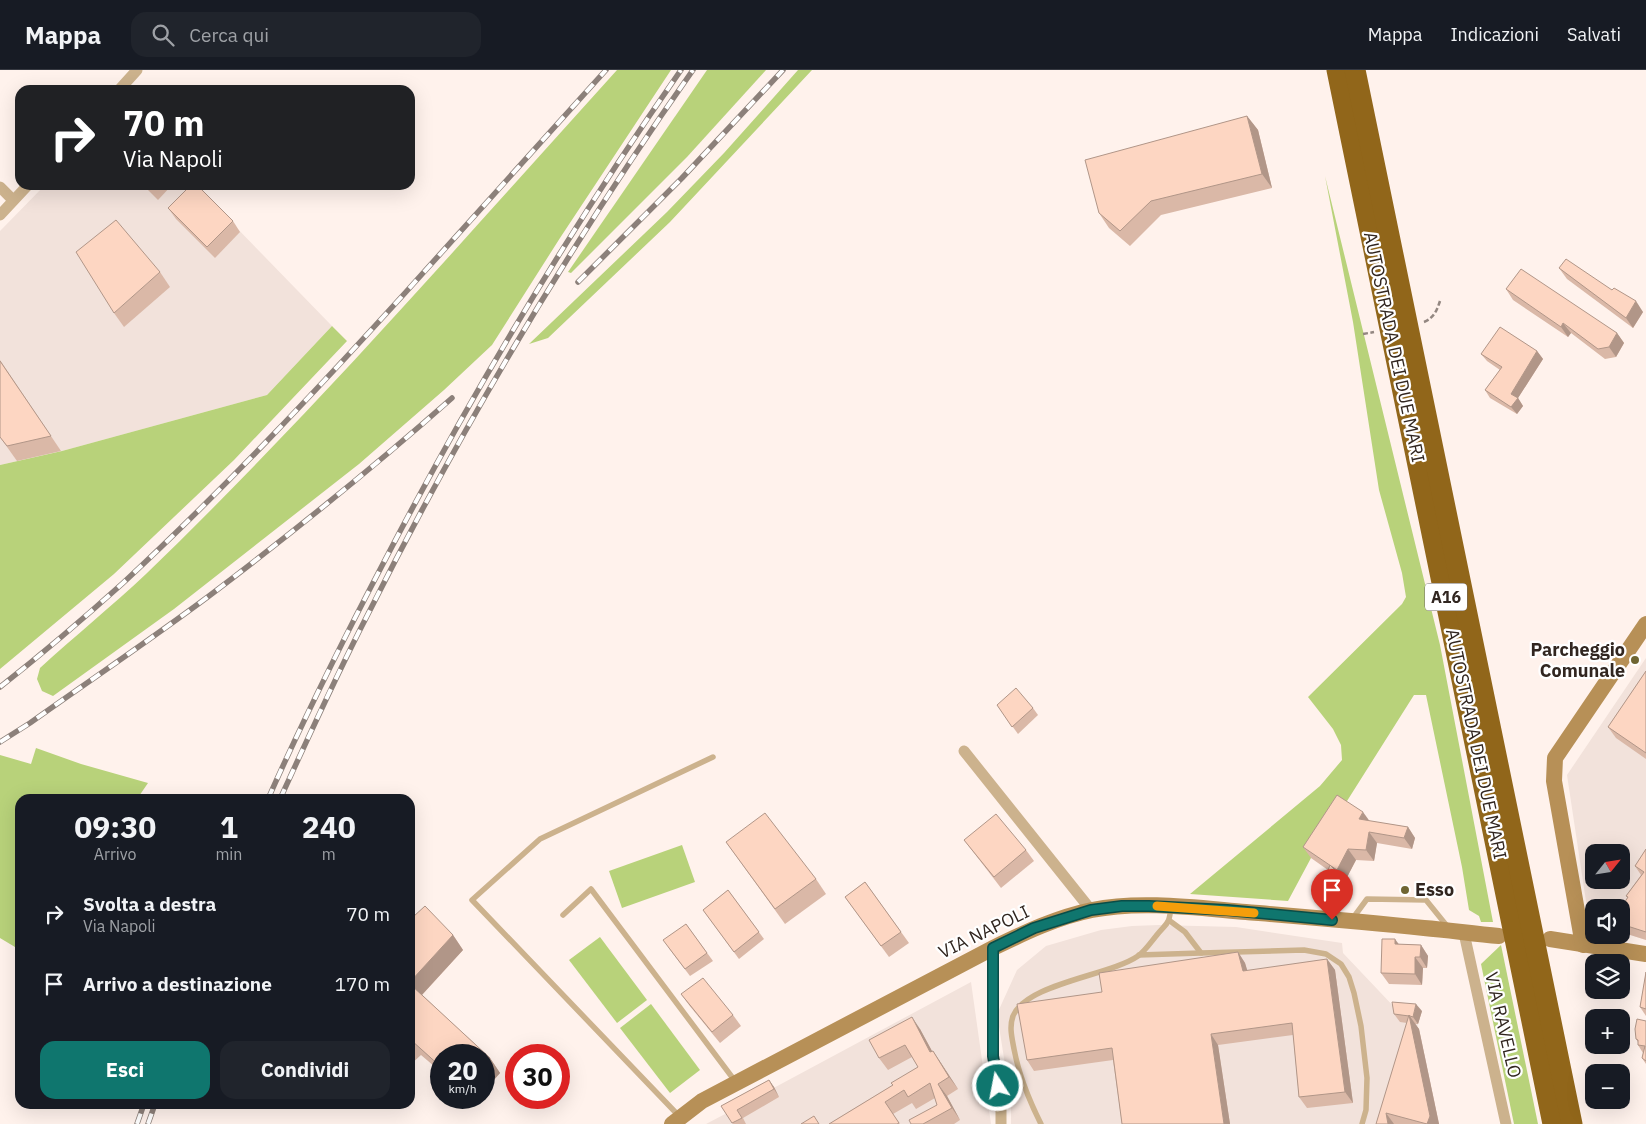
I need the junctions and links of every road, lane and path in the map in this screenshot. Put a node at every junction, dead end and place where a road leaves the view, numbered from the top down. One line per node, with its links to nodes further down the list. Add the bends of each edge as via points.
1 (137, 70): 4 (street)
2 (1337, 70): 34 (highway, AUTOSTRADA DEI DUE MARI / A16)
3 (1355, 70): 35 (highway, AUTOSTRADA DEI DUE MARI / A16)
4 (124, 85)
5 (0, 186): 7 (street)
6 (23, 190): 7 (street)
7 (13, 200): 8 (street)
8 (0, 214)
9 (1440, 301): 10 (path, via 1434,314)
10 (1424, 322)
11 (1376, 331): 12 (path)
12 (1363, 334)
13 (1646, 624): 23 (main road, via 1555,758 1554,781)
14 (964, 751): 16 (street)
15 (713, 757): 29 (lane, via 540,839 472,900)
16 (1091, 910): 17 (main road, VIA NAPOLI, via 1122,906); 24 (main road, VIA NAPOLI, via 1034,928)
17 (1170, 914): 19 (main road, VIA NAPOLI); 25 (lane); 27 (lane)
18 (563, 915): 28 (lane, via 591,889)
19 (1350, 921): 20 (main road, VIA NAPOLI); 20 (lane, via 1367,899 1426,900)
20 (1457, 932): 21 (main road, VIA NAPOLI); 33 (street, VIA RAVELLO)
21 (1499, 936)
22 (1550, 939): 23 (main road)
23 (1583, 945): 26 (main road)
24 (993, 948): 28 (main road, VIA NAPOLI); 30 (street, via 993,1056 1001,1101)
25 (1201, 952): 27 (lane); 32 (lane, via 1304,950 1326,954 1341,964 1349,977 1361,1026 1367,1078)
26 (1646, 954)
27 (1139, 955): 31 (lane, via 1119,966 1044,990 1020,1006 1014,1015 1011,1030 1016,1061 1028,1099)
28 (736, 1083): 29 (main road, VIA NAPOLI, via 702,1101)
29 (676, 1121)
30 (1001, 1124)
31 (1041, 1124)
32 (1362, 1124)
33 (1506, 1124)
34 (1554, 1124)
35 (1572, 1124)

